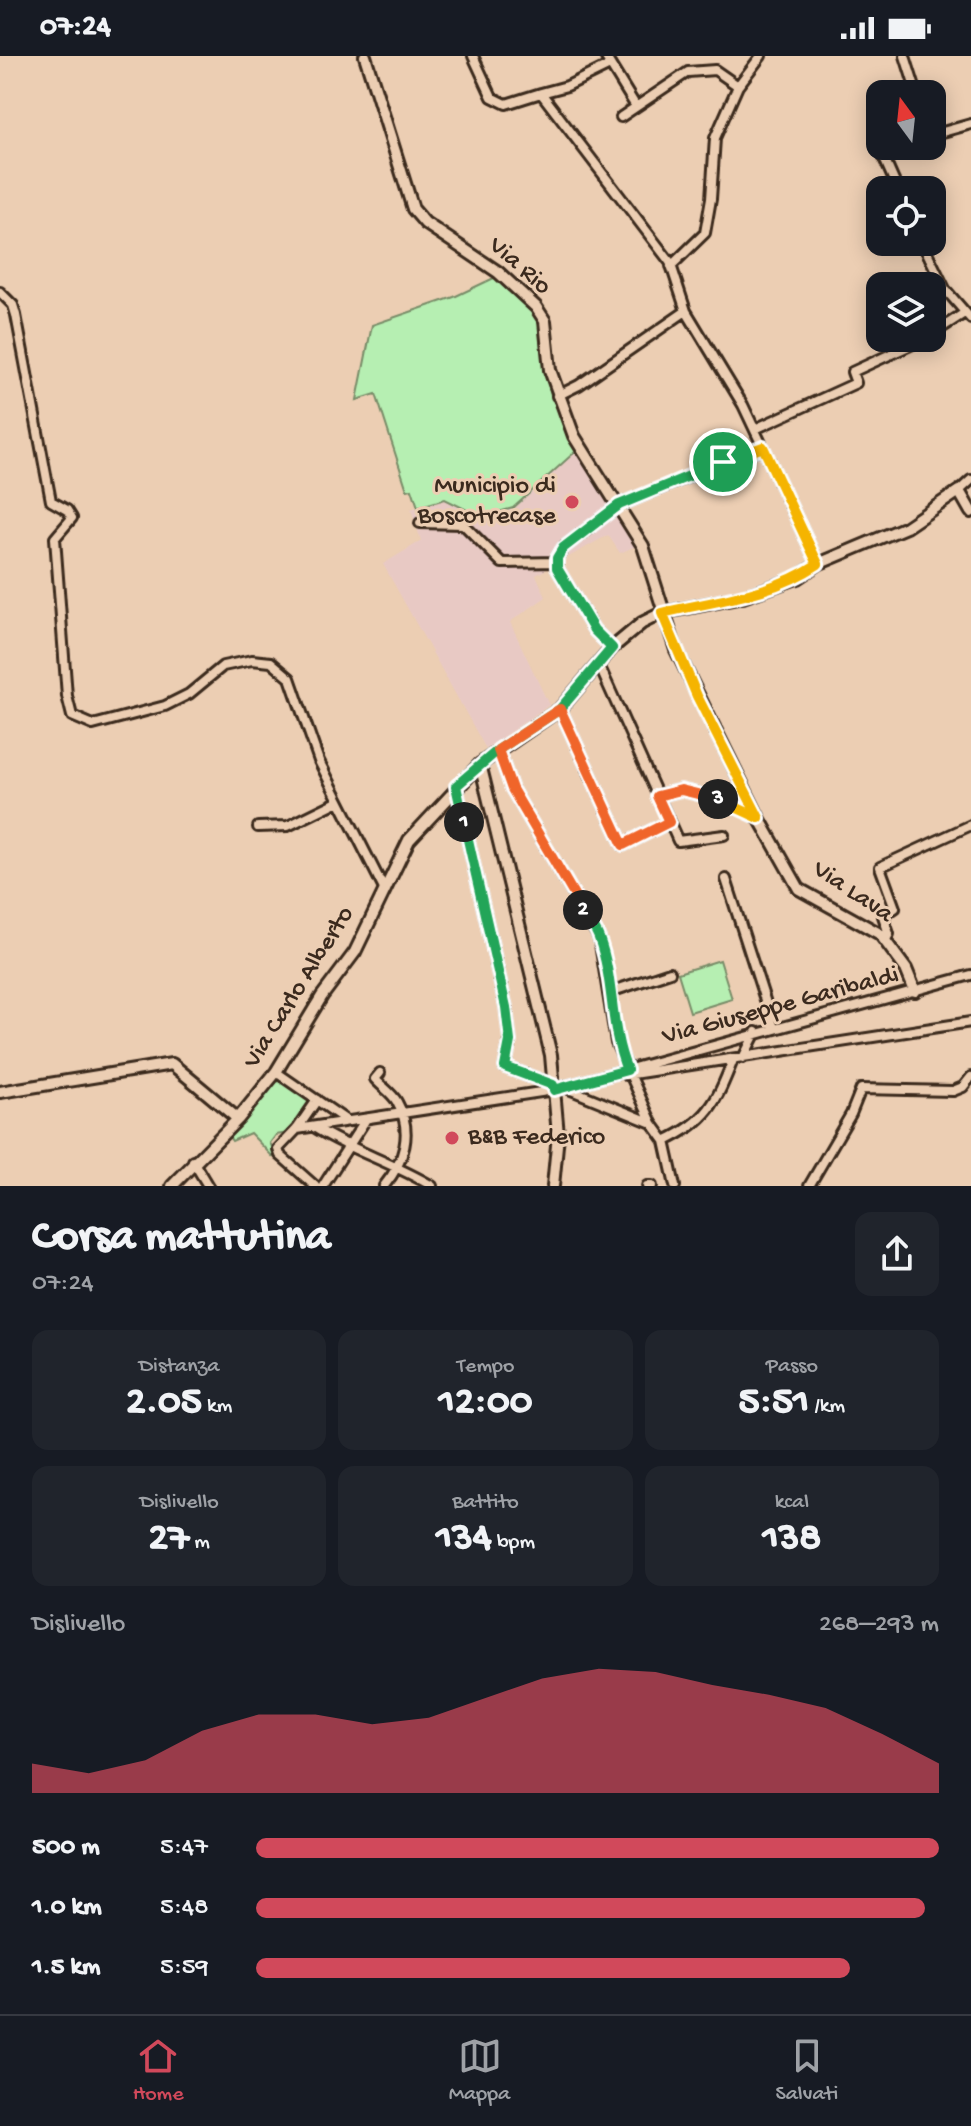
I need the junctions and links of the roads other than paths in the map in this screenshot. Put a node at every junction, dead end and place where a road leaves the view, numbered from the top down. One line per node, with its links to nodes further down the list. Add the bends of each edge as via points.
1 (365, 56): 20 (street, Via Rio, via 413,209 536,307 545,321)
2 (473, 56): 8 (street, via 492,97 506,104)
3 (761, 56): 7 (street)
4 (905, 56): 6 (street)
5 (608, 60): 8 (street, via 567,86); 9 (street)
6 (913, 80)
7 (738, 86): 9 (street, via 715,70 688,72); 14 (street, via 715,138 705,233)
8 (541, 93): 14 (street)
9 (635, 105): 10 (street)
10 (621, 117)
11 (971, 124): 12 (street)
12 (946, 131)
13 (929, 256): 17 (street)
14 (671, 266): 16 (street)
15 (0, 292): 38 (street, via 16,315 51,501 67,510 73,521 55,538 72,716 93,725 165,706 223,666 271,662 290,678 307,732)
16 (686, 311): 20 (street); 21 (street)
17 (967, 317): 18 (street)
18 (946, 327)
19 (896, 352): 21 (street, via 852,372 856,383)
20 (557, 396): 25 (street, Via Rio, via 574,436)
21 (755, 429): 22 (street)
22 (763, 447): 25 (street); 29 (street)
23 (971, 480): 24 (street)
24 (959, 491): 26 (street); 29 (street, Via Carlo Alberto, via 885,538)
25 (619, 505): 28 (street, via 563,548); 30 (street, Via Rio, via 643,546)
26 (971, 512)
27 (420, 523): 28 (street, via 463,524 502,563)
28 (557, 562): 31 (street, via 594,630)
29 (818, 564): 30 (street, Via Carlo Alberto, via 769,589)
30 (662, 613): 31 (street, Via Carlo Alberto); 39 (street, Via Lava)
31 (612, 648): 32 (street, Via Carlo Alberto)
32 (599, 665): 33 (street, Via Carlo Alberto); 37 (street)
33 (560, 709): 34 (street, Via Carlo Alberto); 40 (street, via 623,845)
34 (498, 750): 35 (street, Via Carlo Alberto); 50 (street, via 512,789 599,938)
35 (480, 764): 36 (street, Via Carlo Alberto); 60 (street)
36 (456, 786): 45 (street, Via Carlo Alberto, via 409,840); 60 (street, via 506,1007 510,1041 505,1067)
37 (657, 796): 39 (street, via 681,790 723,800); 40 (street)
38 (339, 801): 42 (street, via 288,826); 45 (street)
39 (759, 818): 46 (street, Via Lava, via 799,889 861,921)
40 (669, 822): 43 (street, via 678,841)
41 (971, 825): 46 (street, via 880,867 895,908 883,916 889,934)
42 (258, 827)
43 (724, 835)
44 (726, 879): 52 (street)
45 (385, 891): 56 (street, Via Carlo Alberto, via 355,952)
46 (885, 941): 49 (street, Via Lava)
47 (670, 972): 50 (street)
48 (971, 975): 49 (street, Via Giuseppe Garibaldi)
49 (915, 991): 52 (street, Via Giuseppe Garibaldi)
50 (610, 992): 57 (street, via 616,1043)
51 (971, 1022): 54 (street)
52 (774, 1028): 53 (street, Via Giuseppe Garibaldi)
53 (756, 1032): 54 (street); 57 (street, Via Giuseppe Garibaldi)
54 (743, 1058): 55 (street)
55 (733, 1060): 57 (street); 70 (street, via 701,1120)
56 (276, 1072): 62 (street); 64 (street, Via Carlo Alberto)
57 (628, 1072): 60 (street); 67 (street)
58 (380, 1073): 63 (street, via 375,1079 397,1100)
59 (971, 1077): 82 (street, via 953,1091 861,1089)
60 (557, 1087): 63 (street); 67 (street); 80 (street)
61 (0, 1092): 64 (street, via 172,1064)
62 (317, 1100): 66 (street); 69 (street)
63 (401, 1112): 65 (street); 73 (street, via 406,1139)
64 (238, 1119): 72 (street, Via Carlo Alberto)
65 (366, 1119): 66 (street); 71 (street)
66 (348, 1122): 68 (street)
67 (652, 1123): 70 (street)
68 (314, 1127): 69 (street); 71 (street)
69 (297, 1129): 76 (street, via 280,1143 280,1155)
70 (665, 1141): 81 (street)
71 (348, 1146): 73 (street); 77 (street)
72 (193, 1161): 74 (street, Via Carlo Alberto); 75 (street)
73 (400, 1167): 78 (street); 79 (street)
74 (172, 1186)
75 (208, 1186)
76 (315, 1186)
77 (323, 1186)
78 (384, 1186)
79 (432, 1186)
80 (553, 1186)
81 (675, 1186)
82 (809, 1186)

